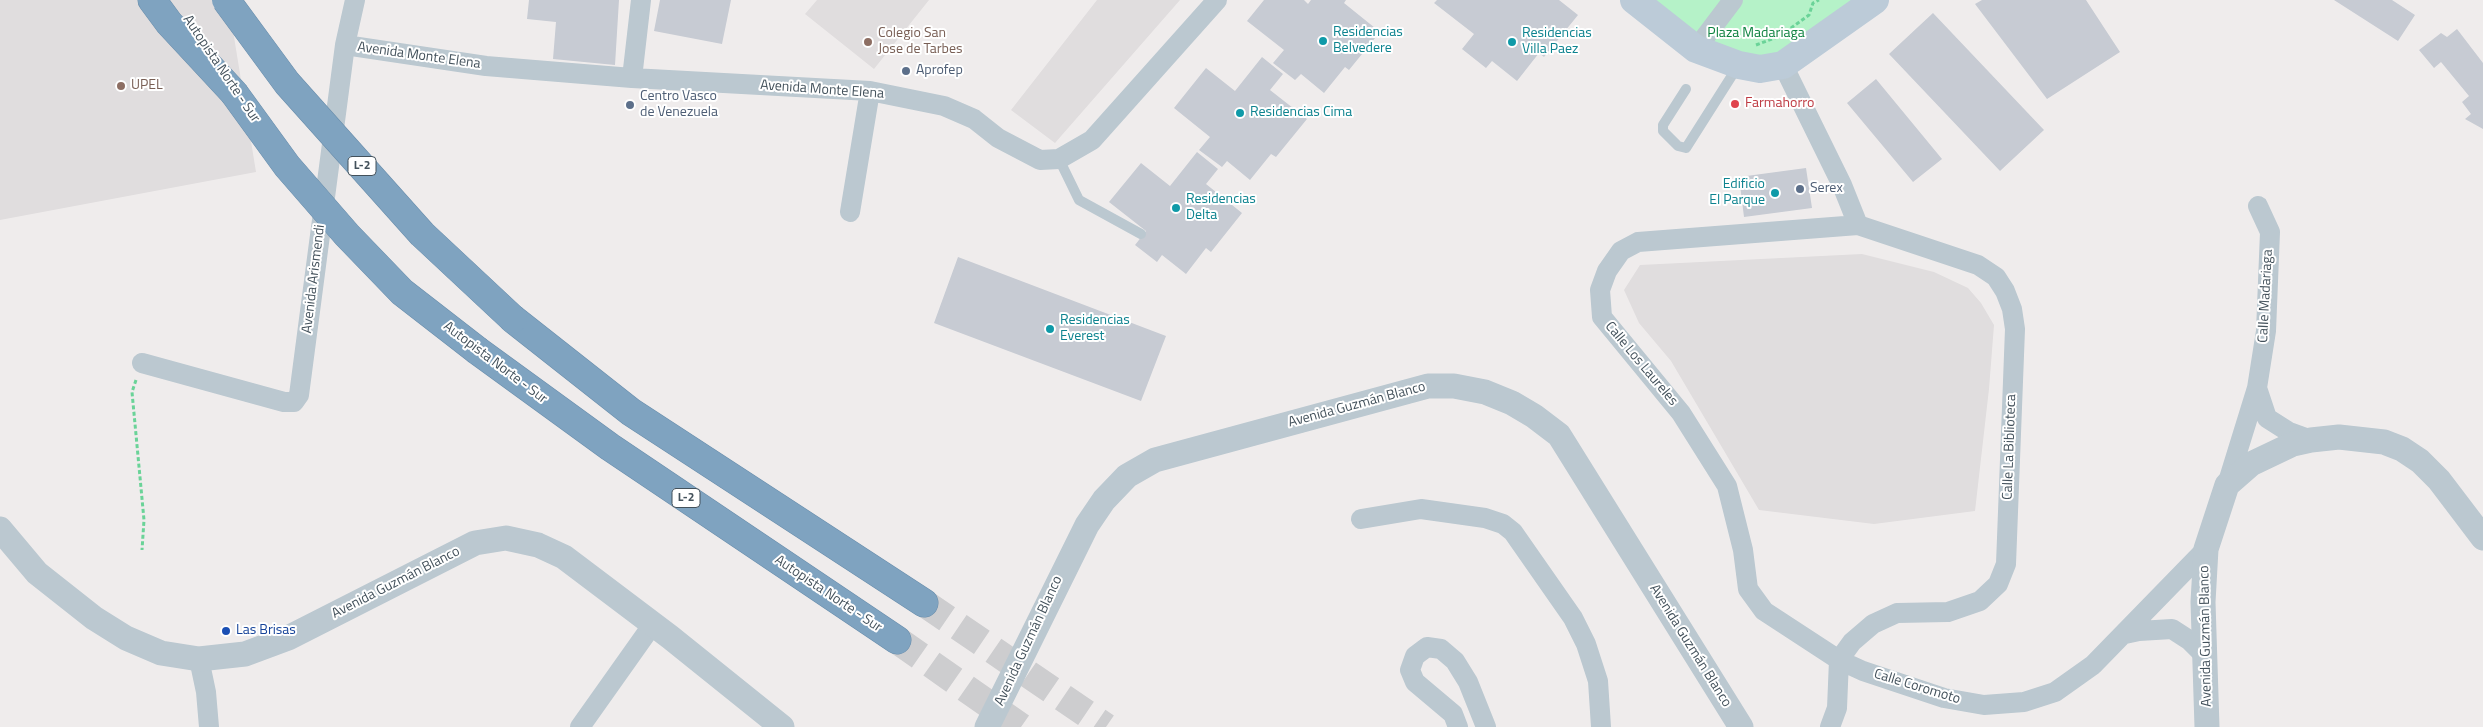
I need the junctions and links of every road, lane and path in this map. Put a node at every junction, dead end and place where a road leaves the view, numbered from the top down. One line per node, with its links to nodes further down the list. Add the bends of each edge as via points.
1 (152, 0): 18 (highway)
2 (175, 0): 18 (highway, Autopista Norte - Sur / L-2)
3 (226, 0): 33 (highway, L-2, bridge, via 287,83 422,234 513,319 631,412)
4 (355, 0): 11 (street, Avenida Arismendi)
5 (640, 0): 15 (street)
6 (1217, 0): 19 (street, via 1092,140)
7 (1634, 0): 12 (main road)
8 (1733, 0): 12 (street)
9 (1819, 0): 13 (path, via 1809,15)
10 (1875, 0): 14 (main road)
11 (345, 45): 15 (street, Avenida Monte Elena, via 486,66); 24 (street, Avenida Arismendi, via 299,395 294,402 284,402)
12 (1696, 49): 13 (main road)
13 (1745, 55): 14 (main road, via 1760,69); 16 (lane, via 1686,148 1678,146 1663,131)
14 (1783, 65): 22 (street)
15 (632, 78): 17 (street, Avenida Monte Elena)
16 (1686, 89)
17 (870, 91): 19 (street, Avenida Monte Elena, via 944,106 974,119 998,138 1040,160); 21 (street)
18 (234, 94): 36 (highway, Autopista Norte - Sur / L-2, bridge, via 287,166 402,292 610,447)
19 (1059, 159): 23 (lane, via 1079,200)
20 (2258, 206): 25 (street, Calle Madariaga, via 2270,232 2266,331)
21 (850, 212)
22 (1858, 225): 39 (street, Calle La Biblioteca, via 1978,265 1996,277 2005,291 2015,329 2006,564 1998,584 1980,601 1948,612 1897,613 1873,624 1852,642); 39 (street, Calle Los Laureles, via 1638,242 1621,251 1607,271 1600,290 1602,317 1682,413 1727,486 1743,550 1748,589 1764,611)
23 (1141, 234)
24 (142, 363): 32 (path, via 132,392 144,520)
25 (2257, 388): 26 (street, Calle Madariaga, via 2267,418 2289,432); 27 (street, Calle Madariaga)
26 (2311, 440): 27 (street, via 2264,457); 30 (street, via 2362,438 2402,449 2439,480)
27 (2227, 485): 31 (street, Avenida Guzmán Blanco)
28 (1361, 519): 46 (street, via 1421,509 1485,518 1504,524 1513,532 1573,618 1586,644 1598,681)
29 (0, 529): 38 (street, Avenida Guzmán Blanco, via 37,573 94,618 126,638 161,653)
30 (2480, 536)
31 (2206, 549): 35 (street, Calle Coromoto); 37 (street, Avenida Guzmán Blanco, via 2203,602)
32 (142, 550)
33 (924, 602)
34 (653, 624): 38 (street, Avenida Guzmán Blanco, via 564,557 538,545 506,538 475,543 288,638 245,654); 41 (street); 42 (street, Avenida Guzmán Blanco)
35 (2125, 634): 37 (street, via 2172,629); 39 (street, Calle Coromoto, via 2093,664 2055,692 2024,702 1984,705 1944,698)
36 (897, 640)
37 (2205, 656): 49 (street, Avenida Guzmán Blanco)
38 (199, 659): 40 (street, via 206,692)
39 (1839, 660): 48 (street, via 1837,708)
40 (208, 727)
41 (580, 727)
42 (782, 727)
43 (987, 727): 47 (street, Avenida Guzmán Blanco, via 1087,525 1104,500 1127,476 1155,460 1428,386 1454,386 1486,392 1534,416 1558,436)
44 (1458, 727): 45 (street, via 1453,714 1416,682 1410,670 1414,656 1427,647 1441,649 1455,661 1468,682)
45 (1486, 727)
46 (1601, 727)
47 (1742, 727)
48 (1830, 727)
49 (2207, 727)

